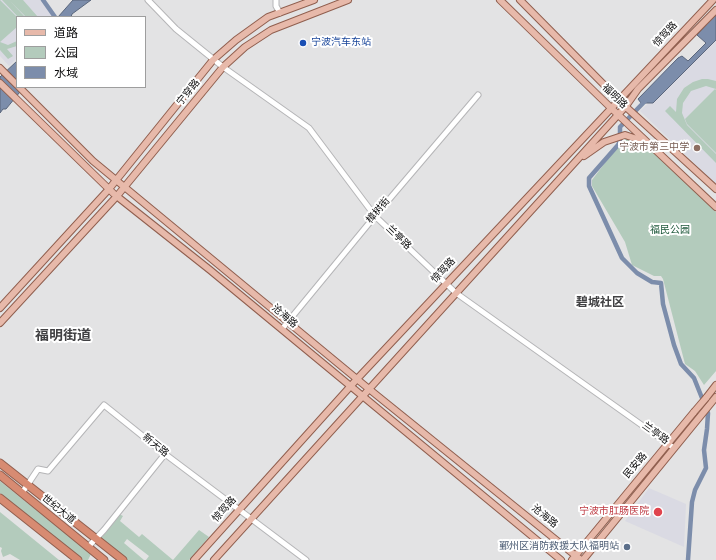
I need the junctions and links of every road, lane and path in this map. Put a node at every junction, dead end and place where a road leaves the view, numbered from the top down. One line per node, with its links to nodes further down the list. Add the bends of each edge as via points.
1 (148, 0): 10 (street, 兰亭路, via 176,29)
2 (276, 0): 9 (street)
3 (314, 0): 9 (main road, 宁穿路)
4 (348, 0): 11 (main road, 宁穿路, via 271,30 245,47)
5 (500, 0): 19 (main road, 福明路)
6 (520, 0): 17 (main road, 福明路)
7 (711, 2): 17 (main road, 惊驾路)
8 (716, 10): 18 (main road, 惊驾路, via 638,89)
9 (280, 13): 10 (main road, 宁穿路, via 262,21)
10 (213, 60): 11 (street, 兰亭路); 23 (main road, 宁穿路)
11 (223, 67): 24 (main road, 宁穿路); 29 (street, 兰亭路, via 309,128)
12 (0, 68): 14 (main road, 沧海路)
13 (0, 83): 25 (main road, 沧海路)
14 (16, 84)
15 (20, 88): 23 (main road, 沧海路, via 93,161)
16 (478, 95): 29 (street, 樟树街)
17 (619, 99): 18 (main road, 福明路); 19 (main road, 惊驾路)
18 (626, 106): 20 (main road, 惊驾路); 26 (main road, 福明路)
19 (610, 108): 20 (main road, 福明路); 30 (main road, 惊驾路)
20 (618, 115): 21 (main road, 福明路); 22 (main road, 惊驾路)
21 (648, 143): 22 (main road, via 623,136 611,139); 28 (main road, 福明路)
22 (573, 164): 31 (main road, 惊驾路)
23 (116, 180): 24 (main road, 沧海路); 25 (main road, 宁穿路)
24 (124, 187): 27 (main road, 宁穿路); 33 (main road, 沧海路)
25 (109, 189): 27 (main road, 沧海路); 32 (main road, 宁穿路)
26 (716, 189)
27 (117, 196): 34 (main road, 宁穿路); 35 (main road, 沧海路)
28 (716, 207)
29 (375, 216): 30 (street, 兰亭路); 33 (street, 樟树街)
30 (445, 284): 31 (street, 兰亭路); 36 (main road, 惊驾路)
31 (456, 293): 39 (main road, 惊驾路); 42 (street, 兰亭路)
32 (0, 308)
33 (288, 322): 35 (street, 樟树街); 36 (main road, 沧海路)
34 (0, 323)
35 (282, 329): 38 (main road, 沧海路)
36 (357, 379): 38 (main road, 惊驾路); 39 (main road, 沧海路)
37 (716, 385): 42 (main road, 民安路, bridge)
38 (350, 386): 40 (main road, 沧海路); 50 (main road, 惊驾路)
39 (369, 389): 40 (main road, 惊驾路); 54 (main road, 沧海路)
40 (363, 396): 51 (main road, 惊驾路); 61 (main road, 沧海路)
41 (714, 399): 43 (main road, 民安路)
42 (668, 443): 43 (street, 兰亭路); 54 (main road, 民安路)
43 (674, 448): 54 (main road, 民安路)
44 (165, 454): 47 (street, 新天路, via 104,405 48,471 38,469); 50 (street, 新天路); 52 (street)
45 (0, 463): 47 (highway)
46 (0, 475): 48 (highway, 世纪大道)
47 (28, 485): 48 (street, 新天路); 52 (highway)
48 (22, 493): 53 (highway, 世纪大道)
49 (0, 498): 55 (highway)
50 (239, 510): 51 (street, 新天路); 58 (main road, 惊驾路)
51 (252, 518): 59 (main road, 惊驾路); 60 (street, 新天路)
52 (96, 538): 53 (street); 57 (highway)
53 (88, 547): 56 (highway, 世纪大道)
54 (578, 559)
55 (78, 560)
56 (104, 560)
57 (124, 560)
58 (194, 560)
59 (214, 560)
60 (306, 560)
61 (561, 560)

